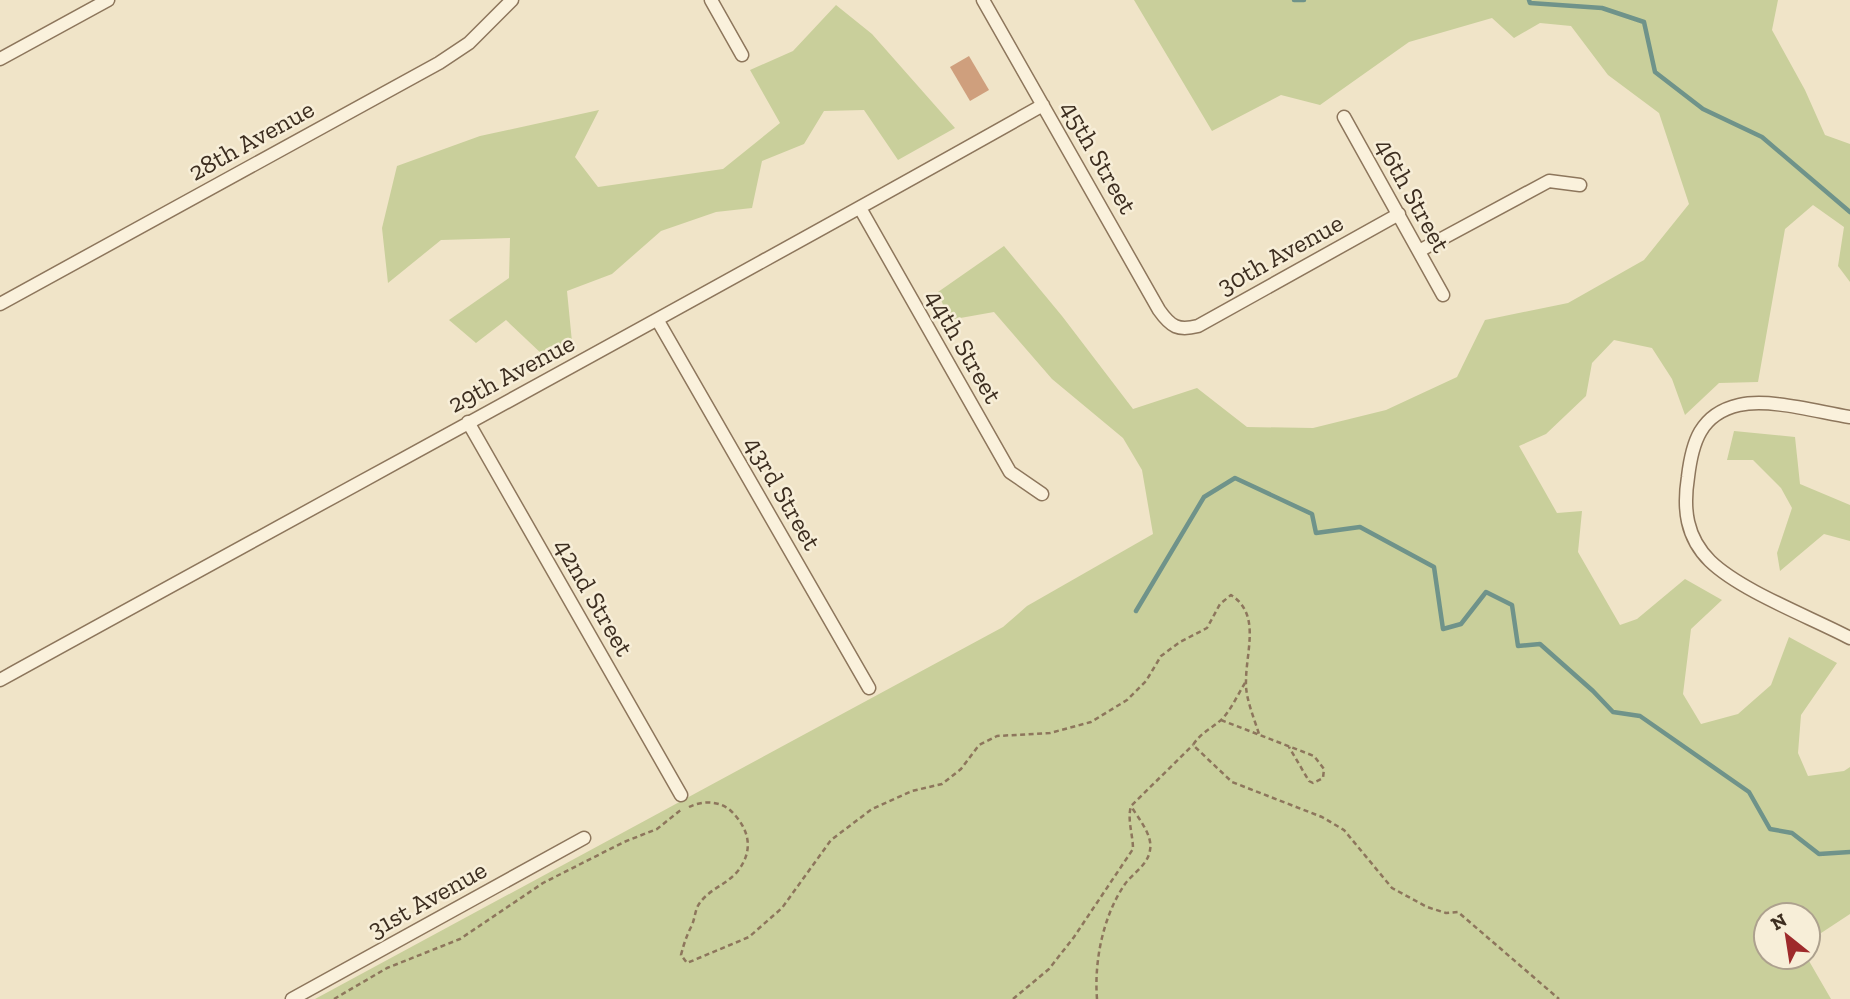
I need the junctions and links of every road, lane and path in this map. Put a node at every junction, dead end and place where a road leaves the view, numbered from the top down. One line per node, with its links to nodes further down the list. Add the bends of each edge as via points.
1 (108, 0): 6 (street)
2 (512, 0): 14 (street, 28th Avenue, via 468,43 439,63)
3 (711, 0): 5 (street)
4 (982, 0): 7 (street, 45th Street)
5 (742, 55)
6 (0, 59)
7 (1043, 105): 10 (street, 29th Avenue); 16 (street, 45th Street, via 1160,310)
8 (1344, 117): 11 (street, 46th Street)
9 (1580, 185): 12 (street, via 1549,181)
10 (860, 208): 15 (street, 29th Avenue); 19 (street, 44th Street, via 1010,472)
11 (1399, 214): 12 (street, 46th Street); 16 (street, 30th Avenue, via 1198,326)
12 (1419, 251): 13 (street, 46th Street)
13 (1443, 295)
14 (0, 304)
15 (658, 321): 18 (street, 29th Avenue); 23 (street, 43rd Street)
16 (1181, 330)
17 (1850, 417): 20 (street, via 1756,403 1725,410 1695,438 1685,506 1693,538 1711,562 1751,588)
18 (468, 422): 21 (street, 29th Avenue); 28 (street, 42nd Street)
19 (1042, 494)
20 (1850, 638)
21 (0, 680)
22 (1245, 683): 24 (path); 25 (path); 32 (path, via 1251,646 1249,622 1242,602 1231,595 1220,604 1207,628 1161,656 1127,700 1090,722 1050,733 997,736 979,745 942,784 872,809 831,840 782,908 749,937 687,963 681,955 698,905 736,873 749,839 741,820 725,806 701,801 680,810 657,829 543,883 460,939 387,968)
23 (869, 688)
24 (1221, 720): 25 (path); 26 (path, via 1200,734)
25 (1259, 734): 27 (path)
26 (1193, 745): 29 (path); 35 (path, via 1232,782 1344,830 1392,888 1427,907 1458,912)
27 (1290, 747): 27 (path, via 1309,781 1323,778 1324,769 1314,756)
28 (681, 795)
29 (1131, 806): 33 (path, via 1133,849 1049,969); 34 (path, via 1151,843 1150,852 1125,884 1106,924 1099,952)
30 (584, 838): 31 (street, 31st Avenue)
31 (292, 999)
32 (334, 999)
33 (1013, 999)
34 (1097, 999)
35 (1559, 999)

